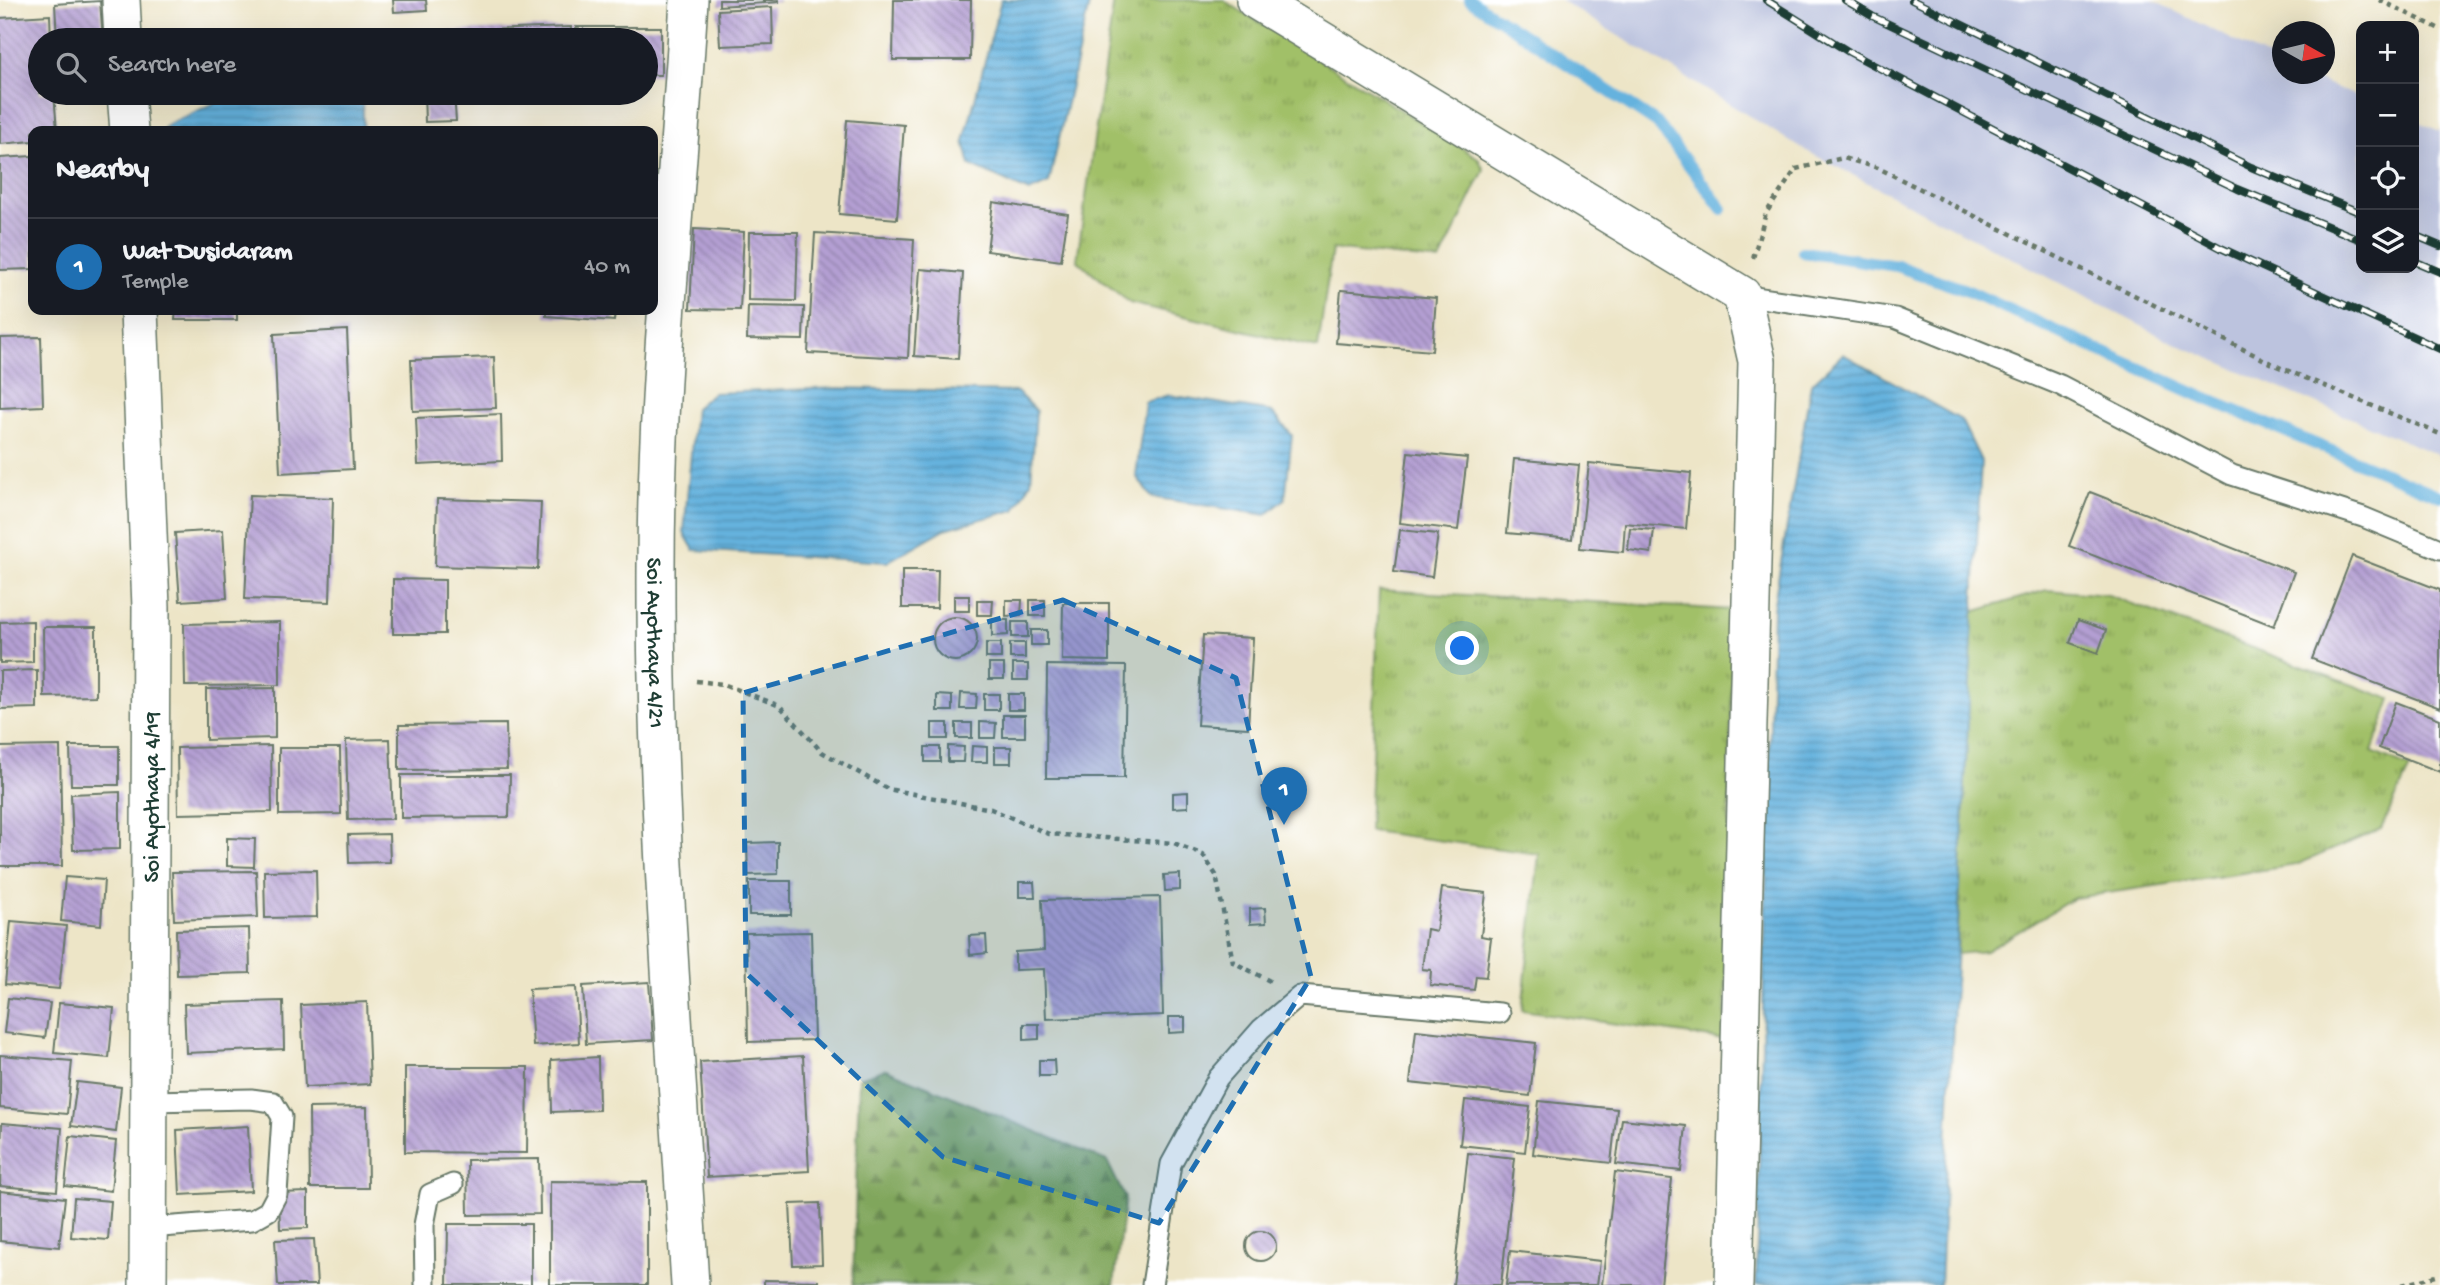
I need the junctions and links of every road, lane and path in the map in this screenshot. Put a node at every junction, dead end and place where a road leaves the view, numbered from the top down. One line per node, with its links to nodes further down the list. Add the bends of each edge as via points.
1 (121, 0): 5 (street)
2 (689, 0): 13 (street, Soi Ayothaya 4/21, via 661,379)
3 (1255, 0): 9 (street)
4 (2379, 0): 6 (path)
5 (122, 28)
6 (2440, 29)
7 (127, 105): 8 (street)
8 (129, 126)
9 (1742, 295): 11 (path, via 1766,213 1796,169 1843,158 1878,168 2279,368); 12 (lane, via 1895,318 2060,386 2232,475 2363,517); 24 (street, via 1757,360)
10 (139, 315): 16 (street, Soi Ayothaya 4/19, via 150,607)
11 (2440, 434)
12 (2440, 549)
13 (657, 678): 14 (path, via 723,684 780,706 822,752 888,789 991,809 1049,834 1174,843 1203,855 1216,875 1233,962); 22 (street, Soi Ayothaya 4/21)
14 (1300, 996): 15 (lane); 23 (lane, via 1261,1029 1218,1078 1171,1164)
15 (1500, 1013)
16 (149, 1101): 18 (street, Soi Ayothaya 4/19); 18 (lane, via 251,1099 272,1102 282,1117 277,1194 268,1212 252,1220)
17 (453, 1184): 21 (lane, via 430,1194 424,1224)
18 (149, 1228): 20 (street, Soi Ayothaya 4/19)
19 (2440, 1275): 25 (path)
20 (148, 1285)
21 (425, 1285)
22 (690, 1285)
23 (1152, 1285)
24 (1734, 1285)
25 (2402, 1285)

